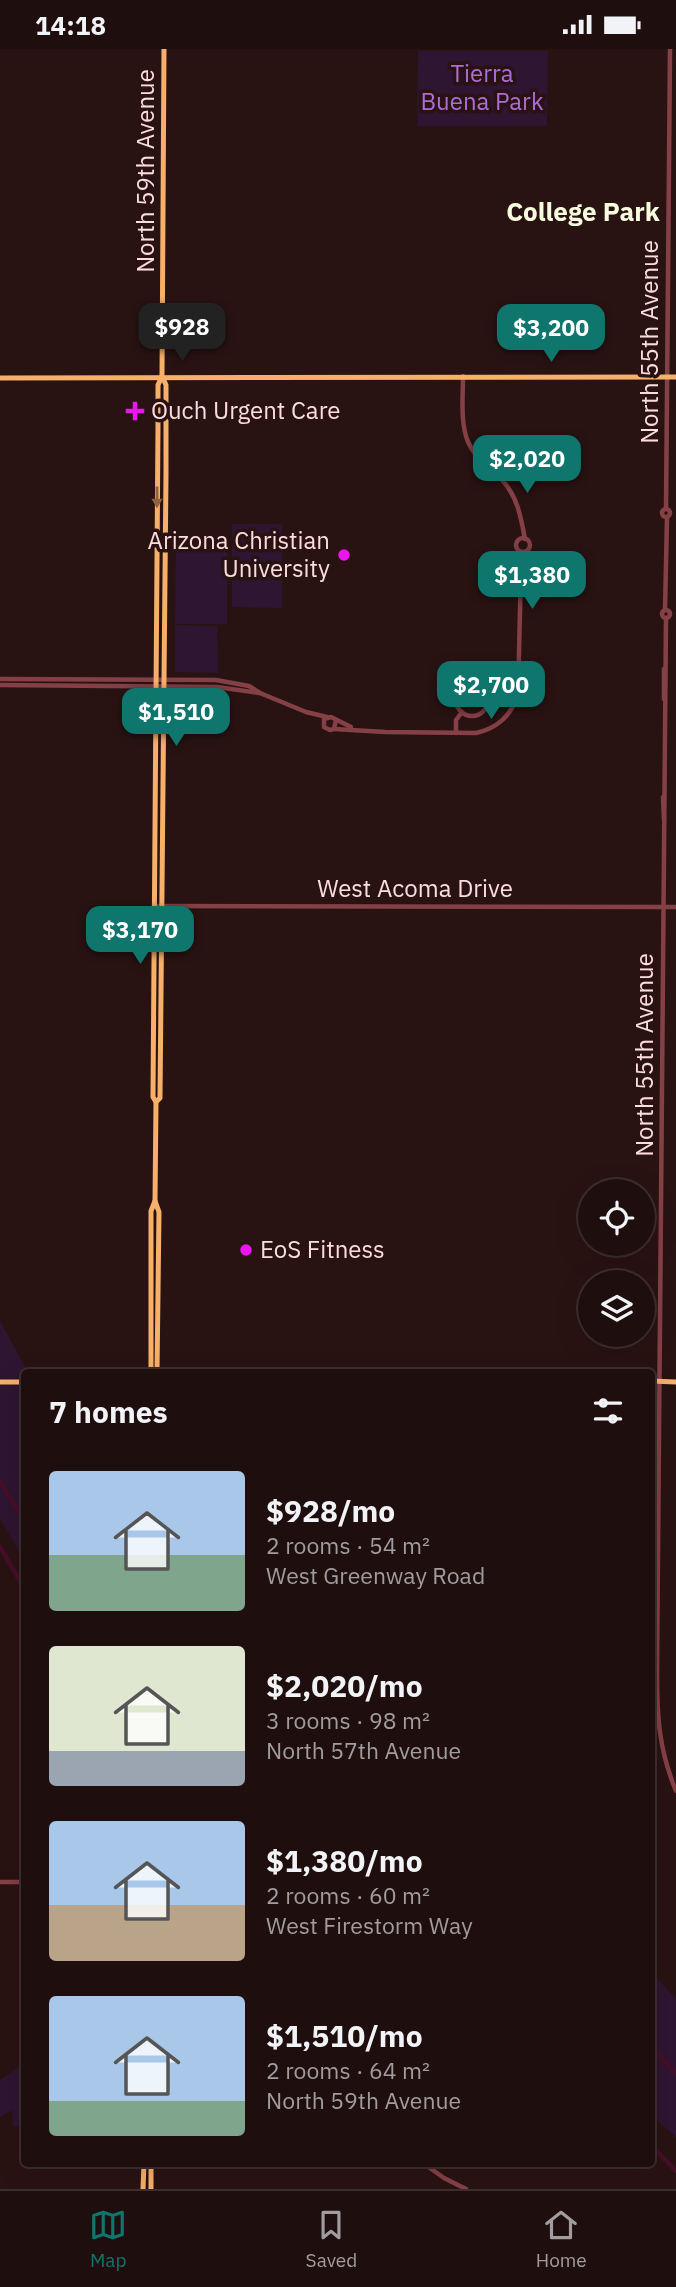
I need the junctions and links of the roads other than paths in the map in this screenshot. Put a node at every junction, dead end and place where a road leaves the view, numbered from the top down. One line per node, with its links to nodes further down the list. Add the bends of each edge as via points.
1 (164, 49): 3 (main road, North 59th Avenue)
2 (670, 49): 6 (street, North 55th Avenue)
3 (162, 376): 4 (main road); 5 (main road); 8 (main road, North 59th Avenue); 9 (main road, North 59th Avenue)
4 (463, 376): 6 (main road); 12 (street, via 467,440 508,487)
5 (0, 377)
6 (668, 377): 7 (main road); 34 (street, North 55th Avenue, via 666,509 671,513 667,517 665,610 670,613 663,676)
7 (676, 377)
8 (158, 426): 9 (main road); 10 (main road, North 59th Avenue)
9 (166, 426): 11 (main road, North 59th Avenue)
10 (158, 460): 11 (main road); 19 (main road, North 59th Avenue, one-way to 19)
11 (166, 460): 20 (main road, North 59th Avenue)
12 (521, 524): 13 (street); 14 (street)
13 (519, 539): 14 (street); 15 (street)
14 (525, 539): 16 (street, via 530,545)
15 (517, 550): 16 (street); 17 (street)
16 (527, 552): 17 (street)
17 (521, 567): 22 (street)
18 (0, 679): 19 (street)
19 (156, 683): 20 (street); 21 (street); 32 (main road, North 59th Avenue)
20 (164, 683): 24 (street, via 260,693); 33 (main road, North 59th Avenue)
21 (0, 685)
22 (519, 685): 23 (street, via 492,685); 31 (street, via 515,703 502,721 486,731)
23 (486, 692): 25 (street, via 488,703 483,712 473,716); 25 (street, via 472,684 462,688 457,698)
24 (306, 712): 26 (street); 28 (street)
25 (462, 712): 31 (street, via 456,720)
26 (327, 717): 27 (street); 28 (street)
27 (336, 720): 29 (street); 30 (street)
28 (323, 725): 29 (street)
29 (334, 729): 30 (street)
30 (355, 729): 31 (street)
31 (456, 733)
32 (154, 907): 33 (street, West Acoma Drive); 36 (main road, North 59th Avenue)
33 (162, 907): 34 (street, West Acoma Drive); 36 (main road, North 59th Avenue, via 160,1098)
34 (664, 907): 35 (street, West Acoma Drive); 43 (street, North 55th Avenue)
35 (676, 907)
36 (156, 1102): 37 (main road, North 59th Avenue)
37 (155, 1201): 38 (main road, North 59th Avenue); 39 (main road, North 59th Avenue, via 159,1212)
38 (151, 1307): 39 (main road); 40 (main road, North 59th Avenue)
39 (158, 1326): 41 (main road, North 59th Avenue)
40 (151, 1369)
41 (157, 1369)
42 (655, 1381): 43 (main road)
43 (660, 1381): 46 (main road); 47 (street, North 55th Avenue)
44 (0, 1382): 45 (main road)
45 (21, 1382)
46 (676, 1382)
47 (655, 1578)
48 (655, 1641): 49 (street, North 55th Avenue, via 659,1735)
49 (676, 1791)
50 (0, 1882): 51 (street)
51 (21, 1882)
52 (144, 2167): 55 (main road)
53 (151, 2167): 56 (main road)
54 (429, 2167): 57 (street)
55 (143, 2189)
56 (151, 2189)
57 (466, 2189)

